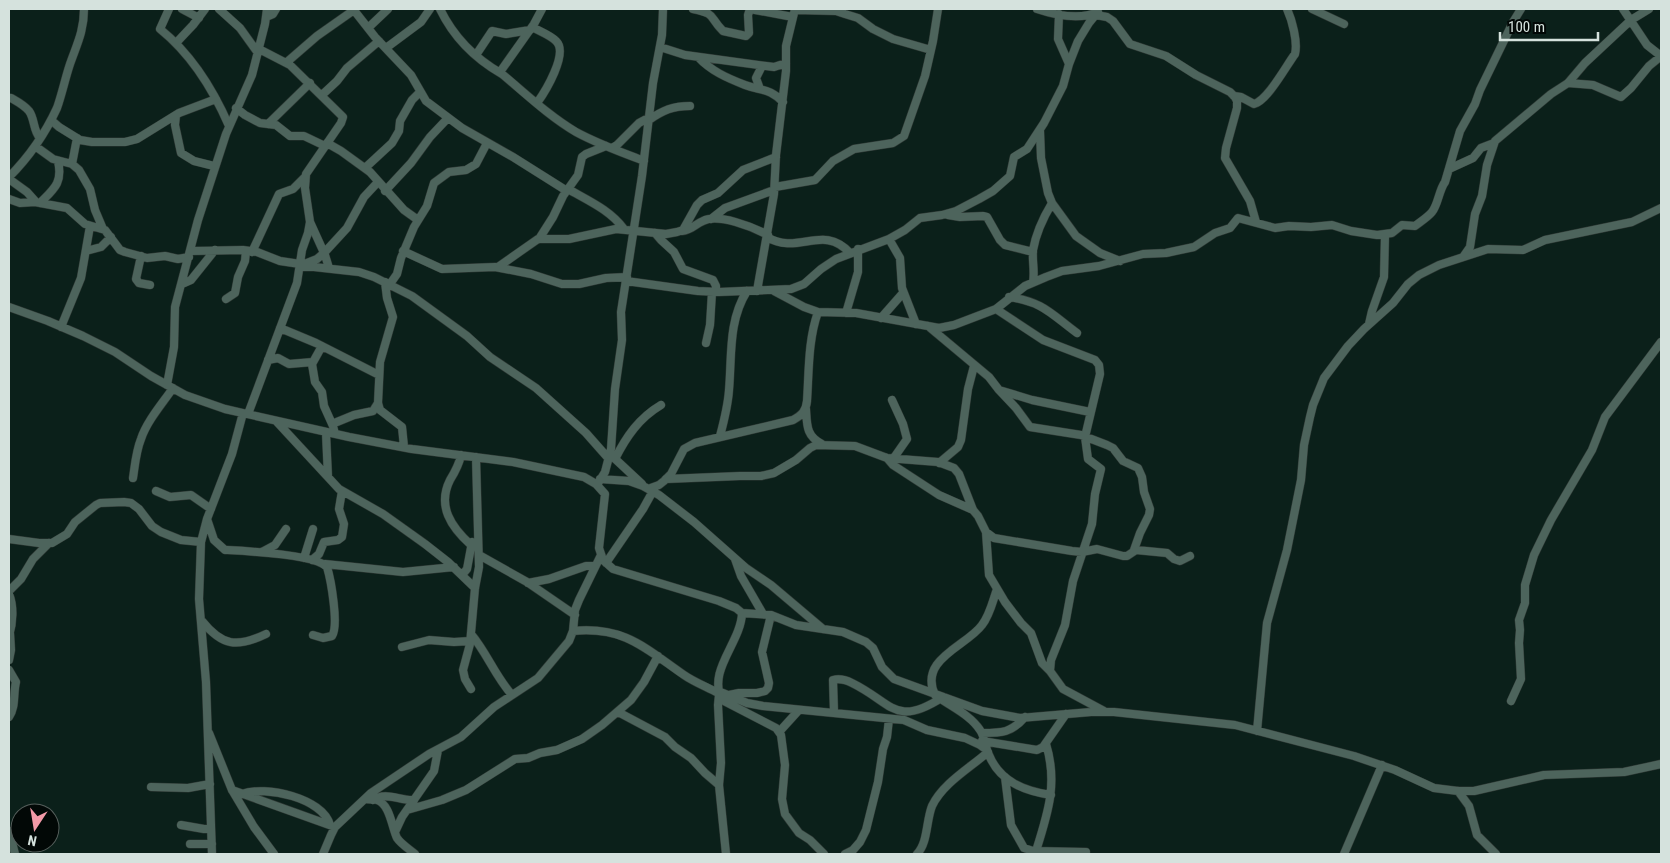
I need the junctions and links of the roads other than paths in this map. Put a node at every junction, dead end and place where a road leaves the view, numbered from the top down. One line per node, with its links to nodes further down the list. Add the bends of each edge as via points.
1 (84, 9): 59 (street, via 82,33)
2 (170, 9): 31 (street, via 160,29)
3 (182, 9): 25 (street)
4 (205, 9): 25 (street)
5 (219, 9): 35 (street)
6 (276, 9): 23 (street, via 274,14)
7 (388, 9): 28 (street)
8 (430, 9): 33 (street, via 421,22)
9 (440, 9): 36 (street, via 455,36)
10 (542, 9): 29 (street)
11 (663, 9): 32 (street)
12 (693, 9): 21 (street, via 707,12 723,32 741,36 749,33 750,9)
13 (938, 9): 34 (street)
14 (1037, 9): 24 (street)
15 (1287, 9): 49 (street, via 1293,23 1294,54 1260,102 1254,104)
16 (1312, 9): 27 (street)
17 (1521, 9): 78 (street, via 1460,131)
18 (1623, 9): 26 (street)
19 (1649, 9): 26 (street)
20 (353, 10): 28 (street); 39 (street)
21 (794, 12): 34 (street, via 836,11 858,18 894,39); 40 (street, via 787,37)
22 (1098, 12): 24 (street, via 1086,16); 41 (street, via 1084,30); 49 (street, via 1113,21 1130,44 1166,56)
23 (267, 13): 35 (street)
24 (1059, 14): 41 (street, via 1058,39)
25 (198, 18): 31 (street)
26 (1631, 20): 38 (street, via 1646,45); 45 (street)
27 (1344, 24)
28 (368, 28): 30 (street)
29 (531, 28): 36 (street, via 506,34 492,31); 43 (street); 53 (street, via 560,46 546,90)
30 (379, 41): 33 (street); 48 (street)
31 (176, 44): 51 (street)
32 (660, 47): 37 (street); 58 (street)
33 (386, 48): 47 (street, via 411,75)
34 (931, 50): 82 (street, via 907,130 900,140 854,149 833,161 815,180)
35 (258, 51): 39 (street); 55 (street, via 252,75)
36 (476, 55): 43 (street)
37 (698, 57): 42 (street); 46 (street, via 712,70)
38 (1660, 57): 45 (street, via 1621,97 1593,85)
39 (287, 62): 44 (street)
40 (786, 63): 42 (street); 52 (street)
41 (1069, 64): 62 (street, via 1063,86)
42 (762, 66): 46 (street, via 756,78)
43 (500, 72): 53 (street)
44 (310, 83): 48 (street); 60 (street)
45 (1568, 83): 67 (street)
46 (760, 89): 52 (street, via 770,91)
47 (420, 92): 57 (street, via 426,101); 77 (street, via 400,121 392,143)
48 (322, 95): 68 (street, via 343,117)
49 (1234, 96): 93 (street, via 1238,108 1224,158 1250,200)
50 (12, 98): 63 (street, via 29,112)
51 (216, 99): 56 (street); 61 (street)
52 (783, 102): 72 (street)
53 (537, 103): 65 (street)
54 (690, 106): 58 (street, via 671,108)
55 (236, 108): 60 (street, via 260,123); 61 (street)
56 (176, 115): 64 (street, via 137,139 125,142 92,142); 76 (street, via 181,153 194,162)
57 (448, 118): 66 (street); 84 (street)
58 (649, 118): 70 (street, via 639,123 617,145); 74 (street)
59 (51, 120): 63 (street); 64 (street)
60 (268, 124): 68 (street, via 280,126 293,137 304,136)
61 (229, 126): 76 (street)
62 (1040, 131): 87 (street, via 1040,158); 89 (street, via 1027,149 1014,157 1010,176 1003,183 966,207)
63 (40, 138): 69 (street)
64 (78, 138): 75 (street)
65 (588, 138): 70 (street); 71 (street)
66 (487, 143): 83 (street); 91 (street, via 476,164 466,170 449,172 434,182 427,206)
67 (1494, 143): 78 (street); 115 (street, via 1482,196 1474,214 1470,247)
68 (326, 144): 77 (street); 79 (street)
69 (35, 146): 73 (street); 80 (street)
70 (609, 147): 71 (street); 74 (street)
71 (590, 152): 83 (street, via 582,157 578,175)
72 (776, 157): 82 (street); 98 (street, via 743,170 718,193 702,200)
73 (58, 161): 75 (street); 86 (street, via 59,181)
74 (644, 161): 97 (street)
75 (72, 164): 95 (street, via 85,178)
76 (214, 166): 113 (street)
77 (365, 168): 81 (street)
78 (1449, 169): 100 (street, via 1431,213 1415,226 1402,224)
79 (305, 177): 92 (street); 108 (street, via 293,189 279,194)
80 (9, 178): 86 (street)
81 (378, 182): 84 (street); 111 (street, via 355,210 347,228)
82 (775, 189): 90 (street, via 725,208); 101 (street)
83 (568, 190): 96 (street, via 608,211); 104 (street)
84 (386, 191): 91 (street)
85 (9, 199): 86 (street)
86 (38, 203): 94 (street, via 67,208)
87 (1052, 203): 110 (street, via 1042,220); 116 (street, via 1076,236 1100,253)
88 (1661, 208): 115 (street, via 1632,222 1545,240 1523,250 1488,249)
89 (946, 214): 103 (street, via 920,218); 110 (street, via 987,217 1006,245)
90 (711, 219): 98 (street); 101 (street, via 728,220)
91 (418, 220): 109 (street)
92 (310, 222): 111 (street); 117 (street)
93 (1256, 222): 100 (street, via 1275,228 1332,225 1351,232); 116 (street, via 1238,218 1230,228 1215,233 1194,247 1143,254)
94 (90, 226): 95 (street); 107 (street)
95 (103, 228): 102 (street)
96 (624, 229): 97 (street); 104 (street, via 616,228 569,240)
97 (634, 229): 99 (street); 120 (street)
98 (682, 231): 99 (street)
99 (655, 233): 128 (street, via 674,252 683,269 713,280)
100 (1385, 235): 138 (street, via 1384,277)
101 (767, 236): 112 (street, via 779,243 791,244 828,239); 126 (street)
102 (111, 237): 107 (street, via 100,247); 114 (street, via 120,250)
103 (889, 238): 106 (street); 129 (street, via 900,258)
104 (539, 239): 118 (street)
105 (215, 250): 108 (street); 113 (street); 123 (street, via 191,280)
106 (858, 250): 112 (street); 135 (street, via 858,272)
107 (86, 251): 139 (street, via 81,278)
108 (249, 251): 117 (street); 131 (street, via 235,293)
109 (403, 251): 118 (street, via 442,269); 122 (street, via 397,274)
110 (1033, 252): 121 (street)
111 (324, 253): 117 (street); 119 (street)
112 (850, 253): 127 (street, via 821,269 804,284)
113 (190, 254): 114 (street, via 175,259); 123 (street)
114 (141, 256): 124 (street, via 136,279)
115 (1463, 257): 138 (street, via 1419,275)
116 (1120, 261): 121 (street, via 1062,271)
117 (300, 266): 119 (street); 141 (street)
118 (498, 267): 120 (street, via 572,285 606,278)
119 (329, 268): 122 (street, via 359,272)
120 (627, 279): 128 (street); 168 (street, via 621,312 622,340 615,389)
121 (1033, 282): 130 (street)
122 (387, 283): 149 (street, via 387,298 393,317); 168 (street, via 412,296 490,357 536,388)
123 (182, 284): 150 (street, via 175,307)
124 (150, 285)
125 (747, 291): 126 (street); 128 (street); 162 (street, via 740,301 734,325 728,404)
126 (757, 291): 127 (street)
127 (774, 291): 134 (street)
128 (714, 292): 144 (street)
129 (904, 293): 136 (street); 137 (street)
130 (1009, 297): 133 (street); 142 (street, via 1042,306)
131 (226, 299)
132 (9, 307): 139 (street)
133 (996, 309): 140 (street, via 954,325); 156 (street, via 1043,340 1099,364 1100,374)
134 (818, 312): 135 (street); 155 (street, via 811,346)
135 (846, 313): 136 (street)
136 (881, 318): 137 (street)
137 (916, 324): 140 (street)
138 (1369, 324): 240 (street, via 1324,378 1313,405 1287,550 1267,623)
139 (61, 326): 150 (street, via 115,352)
140 (928, 326): 148 (street)
141 (280, 328): 145 (street); 146 (street)
142 (1077, 333)
143 (1661, 342): 230 (street, via 1605,417 1592,450 1534,556 1519,620 1521,679)
144 (706, 343)
145 (322, 346): 147 (street); 149 (street)
146 (268, 360): 147 (street, via 278,358 289,364); 157 (street)
147 (313, 362): 159 (street, via 314,382 322,392)
148 (974, 366): 151 (street); 170 (street, via 961,440 958,447)
149 (379, 375): 153 (street)
150 (170, 387): 157 (street, via 204,402); 172 (street, via 141,438)
151 (999, 390): 156 (street); 163 (street, via 1030,427)
152 (892, 400): 169 (street, via 907,439)
153 (378, 403): 159 (street, via 373,410); 165 (street, via 380,410 402,428)
154 (661, 405): 168 (street, via 640,421)
155 (806, 409): 162 (street, via 793,420); 164 (street, via 809,434)
156 (1090, 412): 163 (street)
157 (245, 414): 158 (street); 178 (street)
158 (277, 422): 160 (street); 171 (street)
159 (332, 424): 161 (street)
160 (326, 432): 161 (street); 171 (street)
161 (335, 434): 165 (street)
162 (720, 436): 173 (street, via 684,449)
163 (1085, 437): 189 (street, via 1113,448 1123,461 1135,466 1142,477 1150,509); 191 (street, via 1088,459 1101,469 1092,524)
164 (822, 444): 169 (street, via 855,446); 173 (street, via 810,448 774,473 761,476)
165 (404, 447): 166 (street)
166 (461, 455): 167 (street); 188 (street, via 444,504 446,514)
167 (476, 457): 174 (street); 181 (street)
168 (612, 458): 174 (street); 175 (street)
169 (890, 459): 170 (street); 179 (street, via 893,465 939,495)
170 (939, 463): 179 (street, via 954,468 959,474)
171 (328, 477): 176 (street)
172 (133, 478)
173 (666, 479): 175 (street)
174 (599, 482): 175 (street, via 629,482); 194 (street, via 605,494 599,548)
175 (649, 489): 196 (street); 198 (street, via 643,509)
176 (342, 490): 197 (street, via 339,509 344,524 342,536 338,540 324,542 320,554); 203 (street, via 383,514)
177 (156, 491): 178 (street, via 170,497 191,495)
178 (211, 508): 180 (street)
179 (973, 510): 184 (street)
180 (207, 519): 186 (street); 192 (street, via 214,540 225,550)
181 (478, 528): 188 (street); 193 (street)
182 (286, 529): 192 (street, via 274,545)
183 (313, 529): 197 (street)
184 (986, 532): 190 (street, via 994,538); 208 (street, via 989,575)
185 (9, 539): 187 (street)
186 (200, 542): 187 (street, via 181,540 161,532 139,509 124,502 96,505 75,522 67,534); 213 (street)
187 (49, 543): 209 (street)
188 (471, 545): 205 (street, via 467,569)
189 (1134, 550): 191 (street, via 1127,556 1097,549); 195 (street, via 1163,552 1180,561)
190 (1072, 551): 191 (street); 199 (street)
191 (1082, 552): 199 (street)
192 (260, 553): 197 (street)
193 (479, 555): 201 (street); 204 (street)
194 (602, 555): 198 (street); 202 (street)
195 (1190, 556)
196 (734, 557): 212 (street, via 740,576); 214 (street)
197 (308, 559): 200 (street)
198 (606, 563): 210 (street, via 613,569 719,601)
199 (1079, 563): 223 (street)
200 (325, 564): 203 (street, via 403,572); 218 (street, via 329,573 335,630 328,638)
201 (497, 566): 204 (street); 206 (street)
202 (595, 566): 206 (street); 211 (street)
203 (454, 567): 205 (street)
204 (479, 567): 207 (street)
205 (462, 575): 207 (street)
206 (528, 582): 211 (street)
207 (475, 588): 219 (street)
208 (997, 589): 223 (street, via 1031,633 1042,663); 229 (street, via 982,626 937,664 932,688)
209 (9, 592): 216 (street, via 12,618)
210 (742, 613): 212 (street); 226 (street, via 740,627 718,678)
211 (574, 615): 215 (street)
212 (767, 615): 214 (street, via 796,625); 228 (street, via 762,652 768,688 757,693)
213 (202, 620): 217 (street, via 217,637 233,642 247,643); 239 (street)
214 (823, 629): 229 (street, via 844,632 866,642 894,679)
215 (573, 631): 221 (street, via 596,629 620,635); 227 (street, via 569,641 538,678)
216 (9, 634): 222 (street)
217 (266, 634)
218 (313, 635)
219 (471, 637): 220 (street, via 454,642 429,640); 225 (street, via 463,670); 227 (street, via 484,651 500,681)
220 (402, 647)
221 (658, 656): 226 (street, via 686,676); 232 (street, via 644,682)
222 (9, 660)
223 (1050, 671): 234 (street, via 1063,689)
224 (10, 674): 236 (street, via 16,682 14,706)
225 (471, 689)
226 (719, 693): 228 (street); 241 (street, via 722,700); 251 (street)
227 (512, 695): 245 (street, via 461,737)
228 (729, 695): 231 (street, via 747,703)
229 (940, 697): 233 (street, via 922,710 901,711 882,703 864,689 835,679); 237 (street, via 982,710); 242 (street, via 973,722)
230 (1511, 701)
231 (799, 710): 233 (street); 241 (street)
232 (618, 712): 251 (street, via 666,737); 259 (street, via 582,740 557,750 515,759 466,790)
233 (834, 712): 238 (street)
234 (1104, 712): 235 (street); 240 (street, via 1208,721)
235 (1066, 714): 237 (street); 244 (street)
236 (9, 717)
237 (1025, 717): 242 (street, via 1008,731)
238 (888, 719): 243 (street, via 904,720 927,730); 277 (street, via 888,737 866,830 853,850)
239 (208, 730): 250 (street); 253 (street)
240 (1257, 731): 248 (street)
241 (778, 732): 276 (street, via 785,766 782,799 785,814 799,833)
242 (983, 737): 243 (street); 244 (street, via 1037,750); 246 (street)
243 (965, 738): 246 (street)
244 (1046, 744): 256 (street, via 1052,774)
245 (438, 750): 257 (street, via 380,786); 258 (street, via 434,771)
246 (987, 751): 249 (street, via 995,767); 278 (street, via 960,773 933,804)
247 (1661, 764): 254 (street, via 1624,772 1544,775 1486,789)
248 (1382, 765): 254 (street, via 1426,786); 267 (street)
249 (1005, 777): 256 (street, via 1026,790); 268 (street, via 1011,825 1024,848)
250 (210, 784): 252 (street); 262 (street)
251 (719, 785): 275 (street)
252 (151, 788)
253 (232, 790): 255 (street); 272 (street)
254 (1458, 791): 280 (street, via 1468,806 1477,835)
255 (242, 794): 261 (street); 261 (street, via 257,791 310,802)
256 (1051, 795): 268 (street)
257 (369, 799): 258 (street, via 383,796); 261 (street); 264 (street, via 383,804)
258 (414, 800): 259 (street)
259 (407, 810): 264 (street)
260 (181, 825): 262 (street)
261 (333, 826): 273 (street)
262 (211, 829): 266 (street)
263 (9, 830): 270 (street)
264 (395, 832): 274 (street)
265 (190, 844): 266 (street)
266 (212, 844): 271 (street)
267 (1348, 850): 279 (street)
268 (1036, 851): 269 (street)
269 (1086, 852)
270 (15, 854)
271 (212, 854)
272 (274, 854)
273 (323, 854)
274 (415, 854)
275 (726, 854)
276 (824, 854)
277 (845, 854)
278 (917, 854)
279 (1344, 854)
280 (1496, 854)

